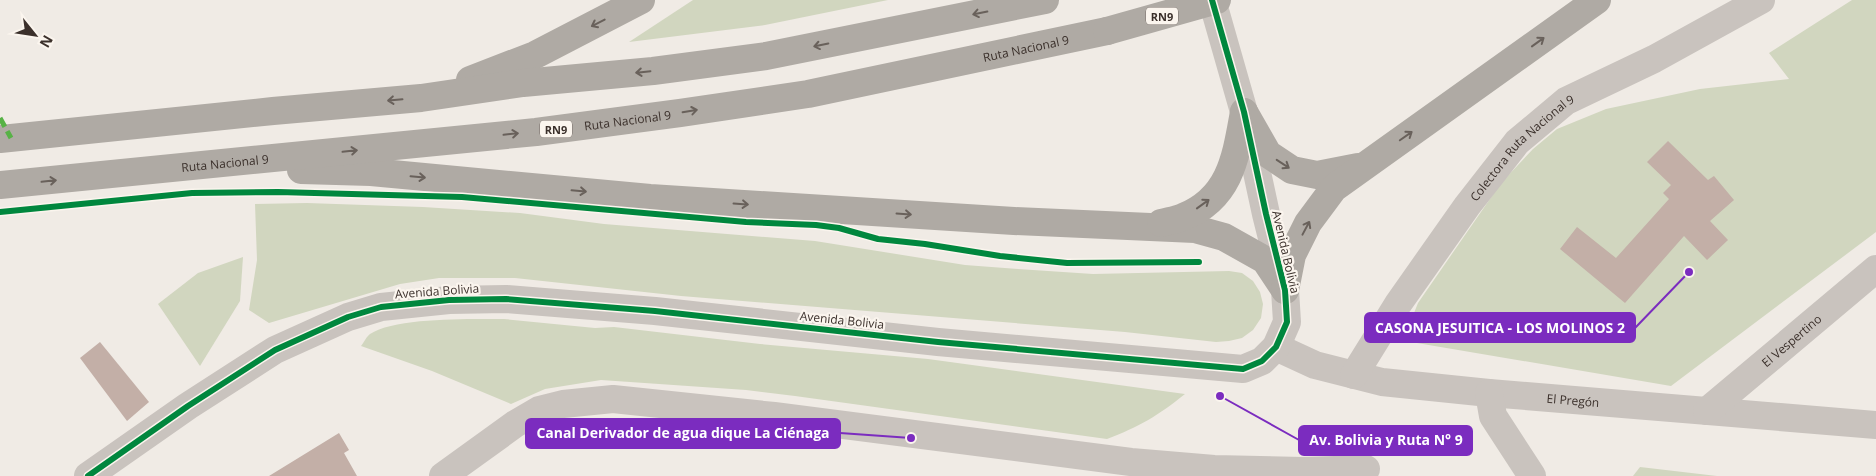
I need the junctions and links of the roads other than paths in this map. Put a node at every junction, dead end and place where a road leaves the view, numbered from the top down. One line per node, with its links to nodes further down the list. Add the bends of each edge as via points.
1 (641, 0): 7 (highway, one-way to 7, via 535,55)
2 (1045, 0): 7 (highway, one-way to 7, via 766,56 523,83)
3 (1212, 0): 8 (street, Avenida Bolivia)
4 (1217, 0): 10 (highway, Ruta Nacional 9 / RN9, one-way to 4, bridge, via 536,132 808,94 1107,31)
5 (1596, 0): 11 (highway, one-way to 5)
6 (1761, 0): 17 (street, Colectora Ruta Nacional 9, via 1654,59 1566,102 1517,142 1403,296)
7 (421, 98): 9 (highway, one-way to 9)
8 (1244, 112): 11 (highway, one-way to 11, via 1268,154 1292,170 1317,175); 13 (highway, one-way to 8, via 1184,217 1207,204 1224,184 1235,161); 15 (street, Avenida Bolivia)
9 (0, 139)
10 (230, 163): 12 (highway, Ruta Nacional 9 / RN9, one-way to 10); 13 (highway, one-way to 13, via 266,171 371,172 650,198)
11 (1366, 164): 15 (highway, one-way to 11, via 1292,255 1308,223 1334,188)
12 (0, 186)
13 (1142, 228): 15 (highway, via 1195,229 1224,237 1265,260)
14 (1876, 269): 19 (street, El Vespertino)
15 (1285, 290): 16 (street, Avenida Bolivia, via 1286,322)
16 (1276, 347): 17 (street, El Pregón, via 1315,365); 22 (street, Avenida Bolivia, via 1262,361 1243,369 506,299 449,300 381,307 348,317 275,350)
17 (1354, 375): 18 (street, El Pregón, via 1382,382)
18 (1489, 393): 19 (street, El Pregón); 24 (street, via 1492,416)
19 (1707, 411): 20 (street, El Pregón)
20 (1876, 425)
21 (1366, 469): 23 (street, via 1214,469 1150,464 613,399 538,410)
22 (88, 476)
23 (443, 476)
24 (1532, 476)

